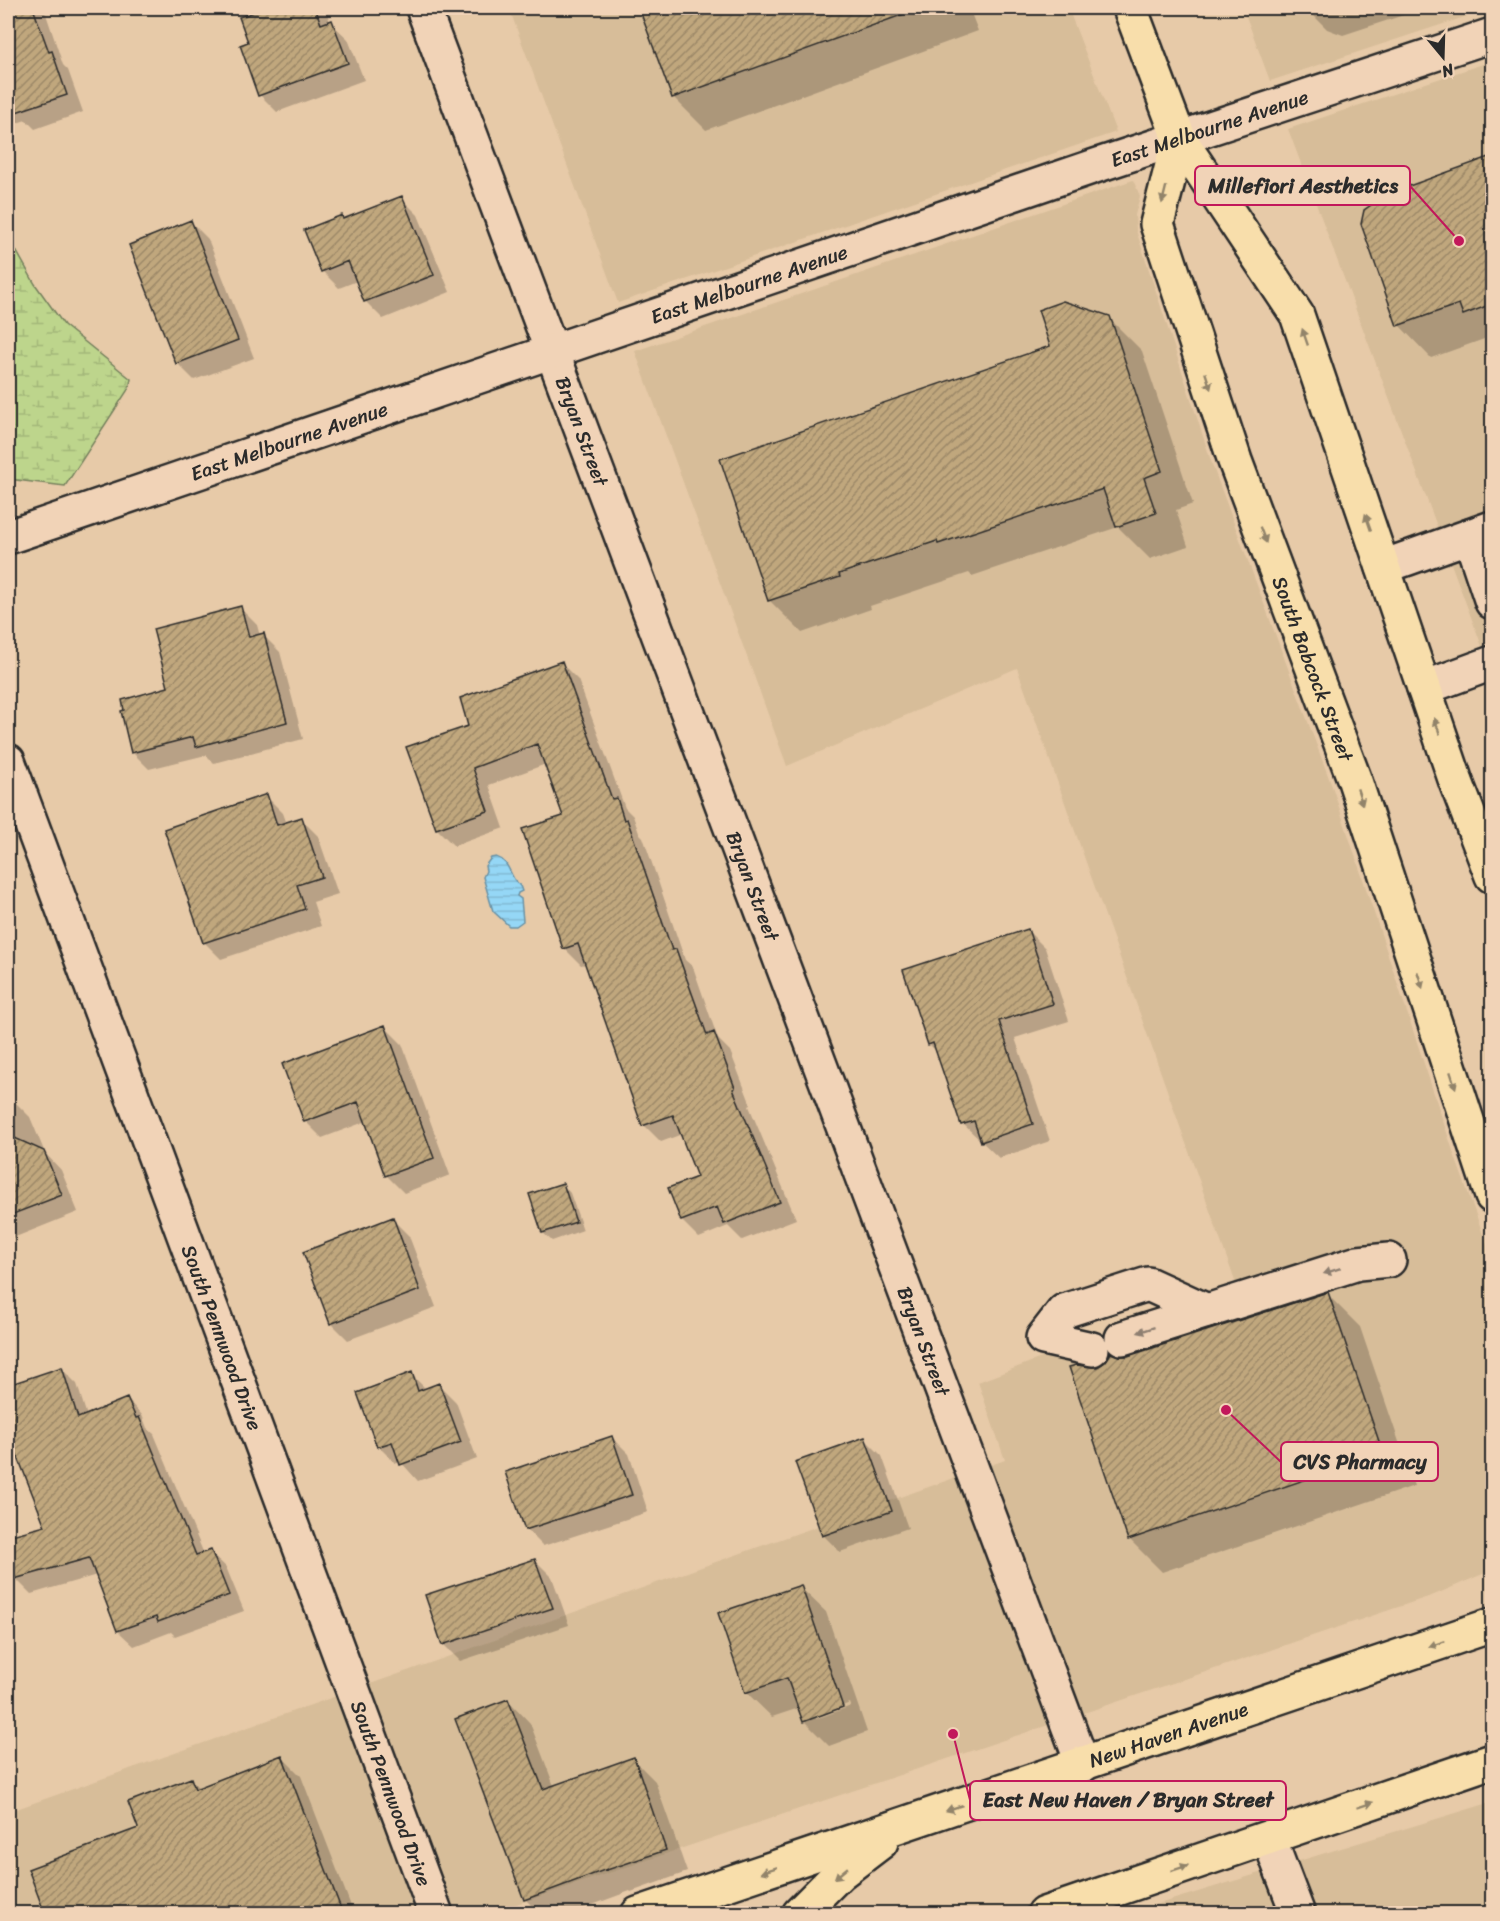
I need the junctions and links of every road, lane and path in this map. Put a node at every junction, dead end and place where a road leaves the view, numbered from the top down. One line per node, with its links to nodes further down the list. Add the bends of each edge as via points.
1 (423, 8): 5 (street, Bryan Street)
2 (1130, 8): 4 (main road)
3 (1492, 35): 4 (street, East Melbourne Avenue)
4 (1179, 138): 5 (street, East Melbourne Avenue); 8 (main road, one-way to 4, via 1297,315); 14 (main road, South Babcock Street, one-way to 14, via 1157,224 1235,461 1355,781)
5 (553, 352): 7 (street, East Melbourne Avenue); 21 (street, Bryan Street)
6 (1481, 532): 8 (street); 9 (street)
7 (8, 537)
8 (1383, 567): 11 (main road)
9 (1492, 602)
10 (1492, 663): 11 (street)
11 (1424, 688): 13 (main road, one-way to 11)
12 (8, 761): 24 (street, South Pennwood Drive)
13 (1492, 876)
14 (1492, 1196)
15 (1389, 1260): 16 (street, one-way to 16, via 1358,1263)
16 (1207, 1311): 17 (street, one-way to 17); 18 (street, via 1148,1284 1064,1311 1043,1338)
17 (1122, 1338)
18 (1092, 1349)
19 (1492, 1625): 21 (main road, New Haven Avenue, one-way to 21)
20 (1492, 1761): 23 (main road, one-way to 20)
21 (1083, 1764): 22 (main road, New Haven Avenue, one-way to 22)
22 (904, 1825): 25 (main road, New Haven Avenue, one-way to 25); 26 (main road, one-way to 26, via 839,1874)
23 (1269, 1838): 27 (main road, one-way to 23); 28 (street)
24 (436, 1914)
25 (638, 1914)
26 (799, 1914)
27 (1044, 1914)
28 (1298, 1914)

